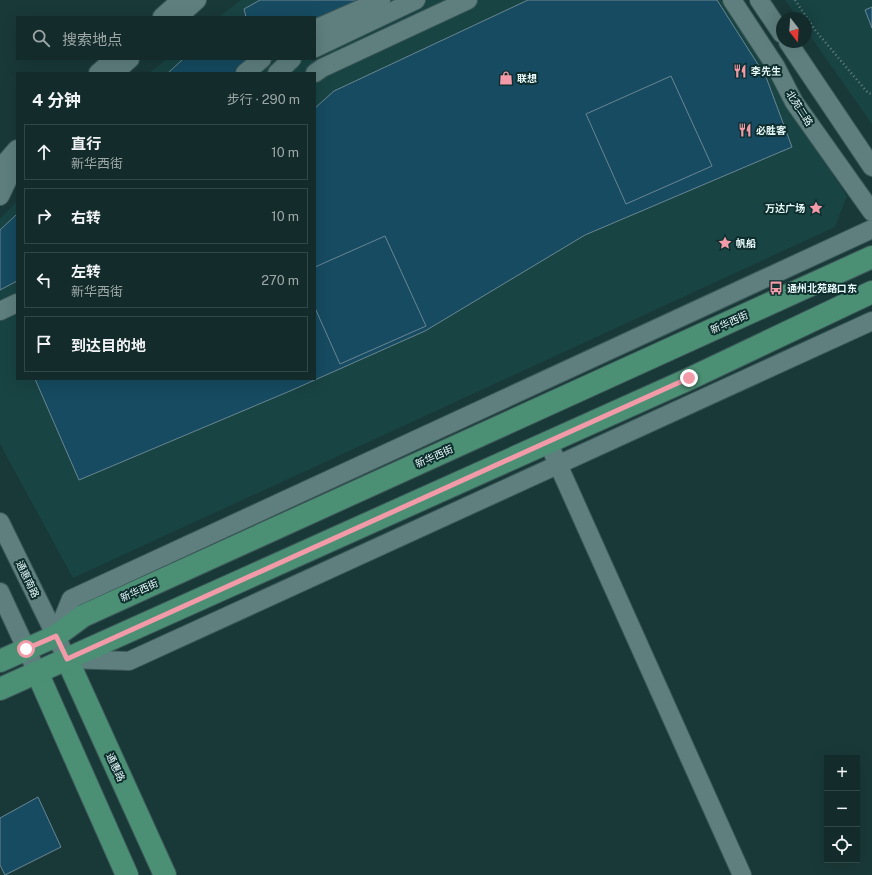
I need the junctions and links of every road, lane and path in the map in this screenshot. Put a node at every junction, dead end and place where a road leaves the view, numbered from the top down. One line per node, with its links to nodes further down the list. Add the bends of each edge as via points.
1 (181, 0): 10 (street)
2 (197, 0): 11 (street)
3 (381, 0): 13 (street)
4 (416, 0): 14 (street)
5 (468, 0): 9 (street)
6 (732, 0): 32 (street, 北苑二路, via 776,67 794,102)
7 (759, 0): 12 (street)
8 (795, 0): 26 (path, via 815,30 868,93)
9 (435, 7): 21 (street)
10 (163, 16)
11 (179, 16)
12 (776, 25)
13 (316, 29)
14 (316, 48)
15 (792, 48): 29 (street)
16 (316, 56): 21 (street)
17 (113, 60): 22 (street)
18 (129, 60): 23 (street)
19 (261, 60): 24 (street)
20 (291, 60): 25 (street)
21 (319, 71)
22 (99, 72)
23 (115, 72)
24 (247, 72)
25 (277, 72)
26 (872, 94)
27 (16, 150): 30 (street)
28 (16, 167): 31 (street)
29 (872, 167)
30 (0, 172)
31 (0, 196)
32 (872, 212)
33 (872, 229): 43 (street, via 71,599)
34 (872, 257): 43 (main road, 新华西街, via 83,616)
35 (872, 292): 39 (main road)
36 (16, 303): 37 (street)
37 (0, 311)
38 (872, 321): 40 (street)
39 (548, 442): 40 (street); 45 (main road)
40 (558, 465): 45 (street, via 129,661); 51 (street)
41 (0, 522): 43 (street, 通惠南路)
42 (0, 592): 44 (street)
43 (56, 636): 44 (main road, 新华西街); 45 (street, 通惠南路)
44 (26, 649): 46 (main road, 新华西街); 47 (street)
45 (67, 659): 47 (main road); 50 (main road, 通惠路)
46 (0, 661)
47 (37, 672): 48 (main road); 49 (main road)
48 (0, 689)
49 (127, 875)
50 (166, 875)
51 (742, 875)

